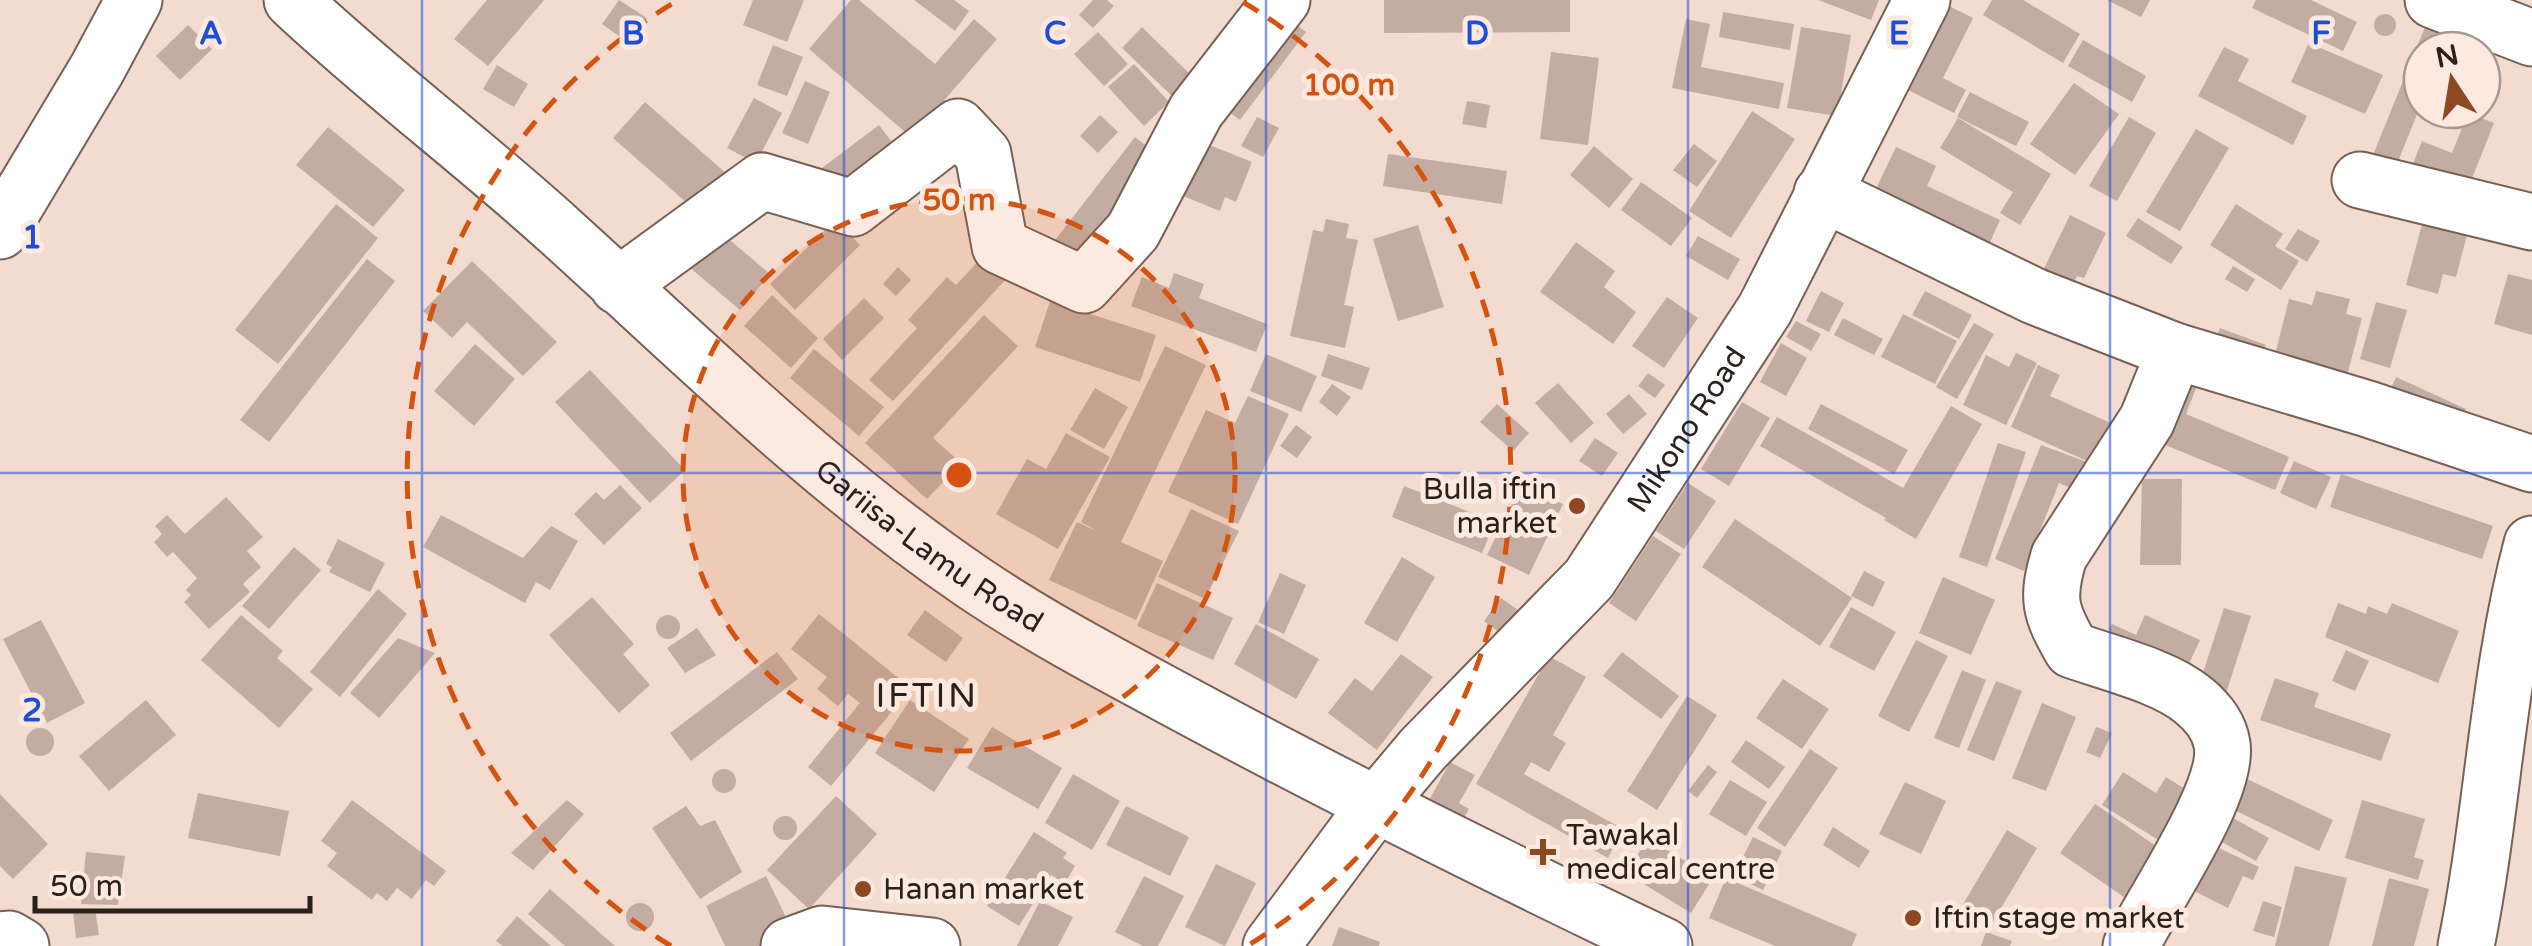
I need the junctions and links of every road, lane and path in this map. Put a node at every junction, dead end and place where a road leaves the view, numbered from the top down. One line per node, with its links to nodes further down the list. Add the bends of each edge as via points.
1 (134, 0): 11 (street)
2 (292, 0): 6 (street, Gariisa-Lamu Road)
3 (1282, 0): 12 (street, via 1196,111 1133,230 1084,284 1000,246 983,154 958,127 854,208 762,181)
4 (1922, 0): 9 (street, Mikono Road)
5 (2432, 0): 7 (street)
6 (345, 19): 12 (street, Gariisa-Lamu Road)
7 (2532, 38)
8 (2360, 180): 10 (street)
9 (1822, 193): 13 (street, via 2034,296); 16 (street, Mikono Road, via 1765,309 1589,579)
10 (2532, 222)
11 (0, 231)
12 (618, 286): 16 (street, Gariisa-Lamu Road, via 778,432 973,582)
13 (2175, 352): 14 (street); 23 (street, via 2146,420 2052,577 2050,606 2072,650 2192,699 2213,719 2223,748 2208,806)
14 (2532, 464)
15 (2532, 544): 24 (street, via 2491,760 2482,868)
16 (1375, 806): 21 (street, Mikono Road); 22 (street, Gariisa-Lamu Road)
17 (0, 940): 18 (street)
18 (20, 946)
19 (789, 946): 20 (street, via 822,934)
20 (932, 946)
21 (1271, 946)
22 (1664, 946)
23 (2131, 946)
24 (2466, 946)

